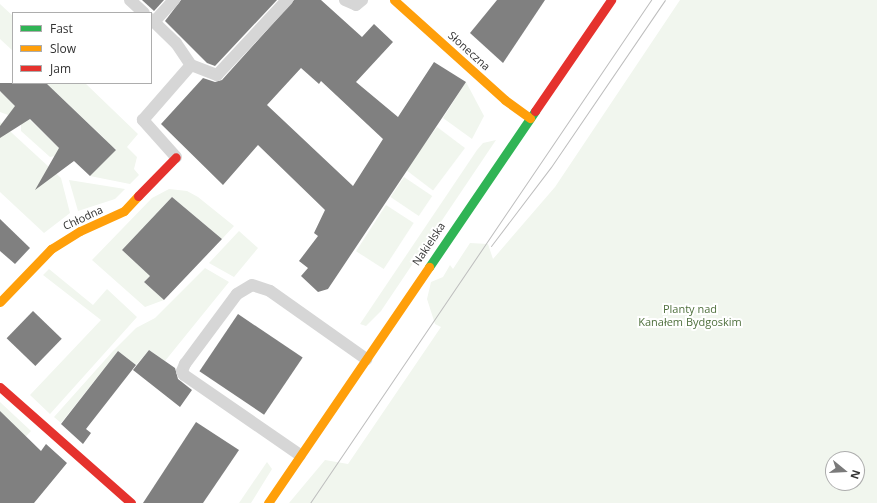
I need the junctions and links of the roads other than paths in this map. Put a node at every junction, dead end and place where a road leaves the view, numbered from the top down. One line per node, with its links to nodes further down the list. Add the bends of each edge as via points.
1 (130, 0): 8 (lane)
2 (174, 0): 9 (lane)
3 (287, 0): 10 (lane, via 221,73 211,74)
4 (345, 0): 5 (lane, via 356,5)
5 (362, 0)
6 (394, 0): 11 (main road, Słoneczna, via 505,100)
7 (610, 0): 11 (main road, Nakielska)
8 (143, 12)
9 (153, 21): 10 (lane, via 176,43)
10 (191, 65): 12 (lane, via 143,120)
11 (530, 118): 14 (main road, Nakielska)
12 (176, 157): 13 (main road, Chłodna, via 124,211 80,231 52,248)
13 (0, 302)
14 (366, 359): 16 (main road, Nakielska); 16 (lane, via 270,291 252,285 237,294 185,364 182,371 184,375)
15 (0, 387): 17 (main road)
16 (300, 455): 18 (main road, Nakielska)
17 (131, 503)
18 (268, 503)

